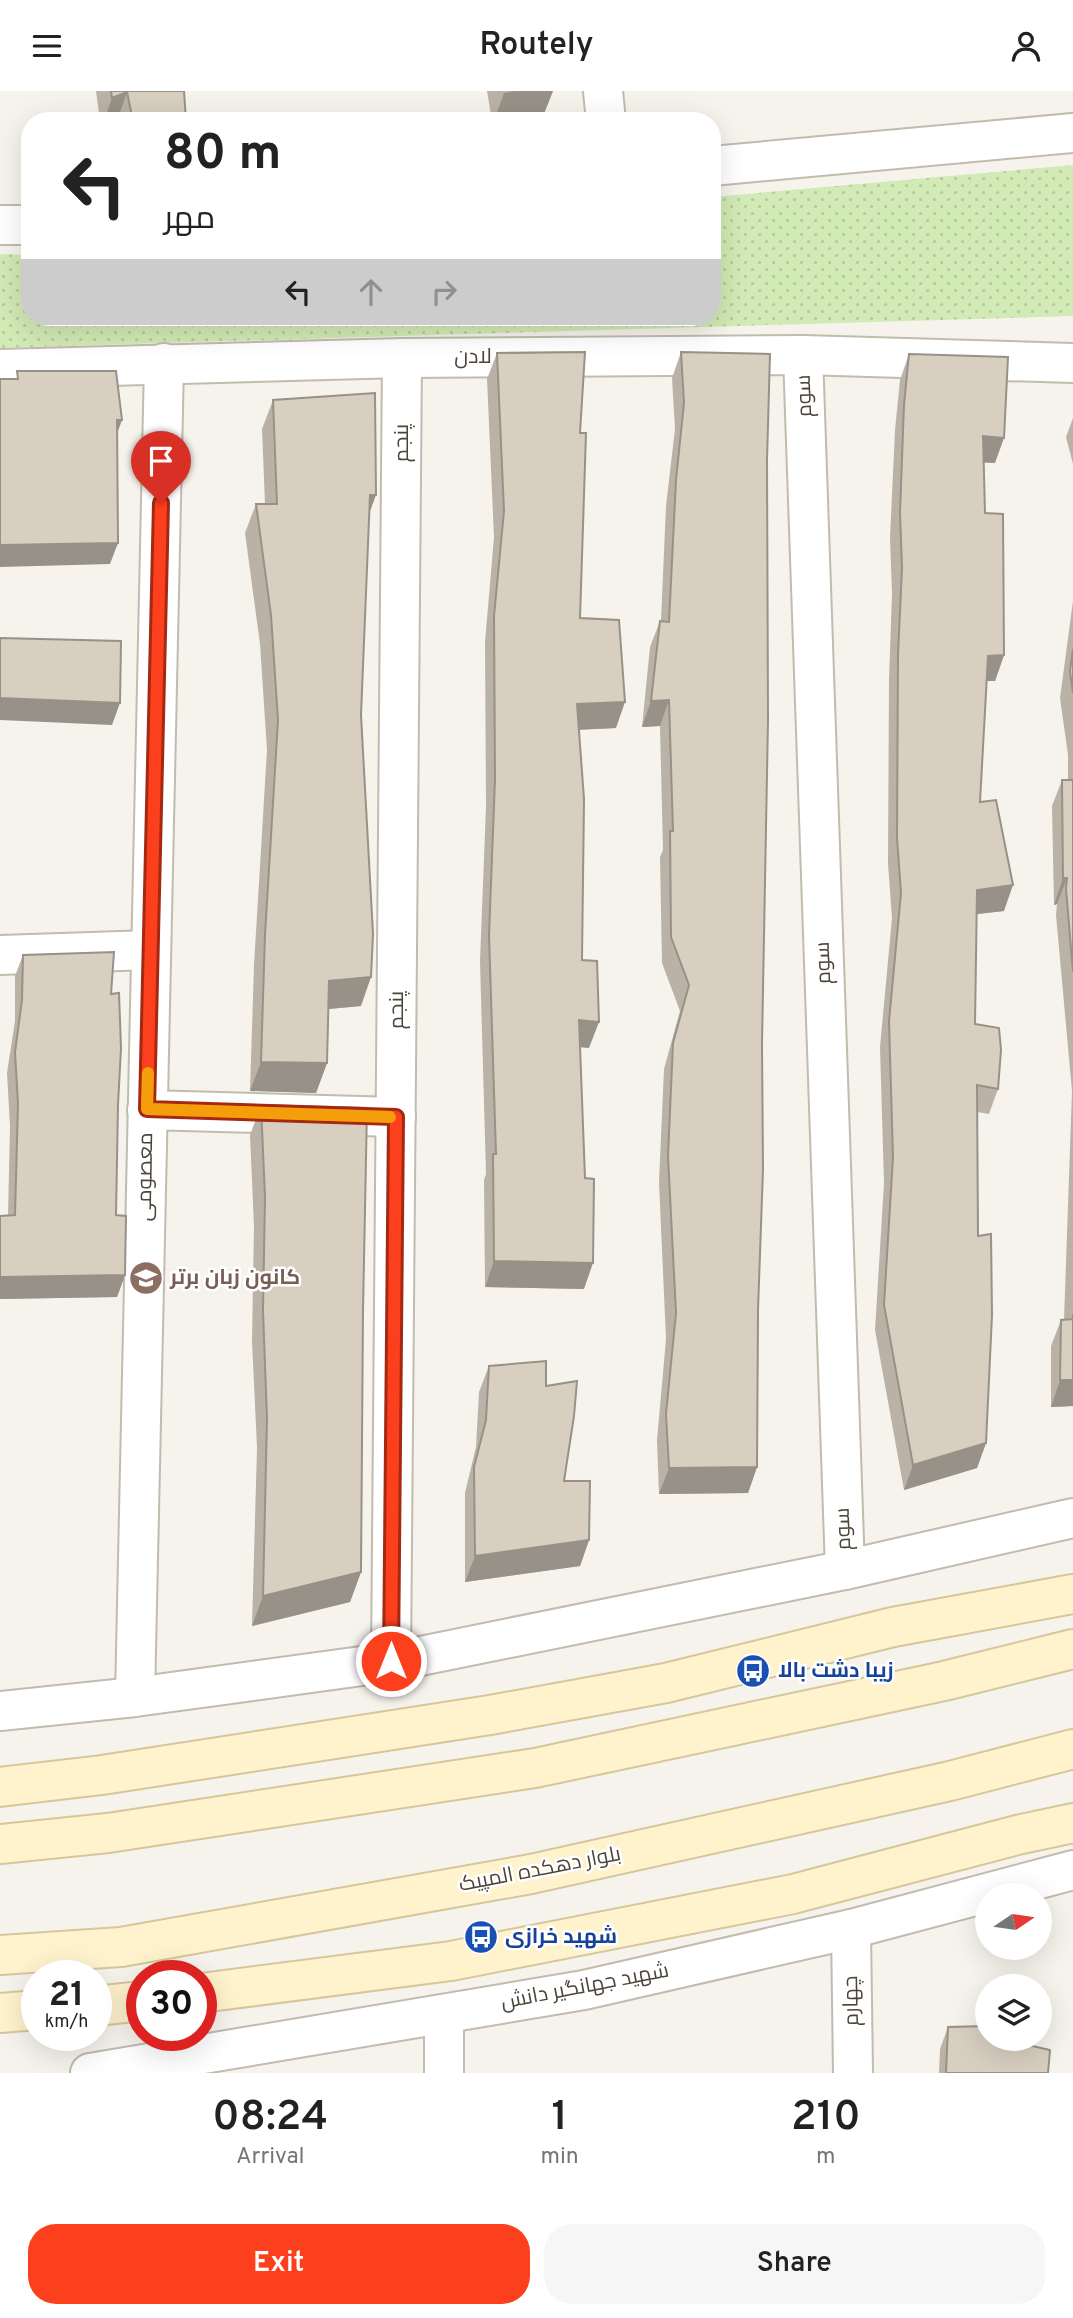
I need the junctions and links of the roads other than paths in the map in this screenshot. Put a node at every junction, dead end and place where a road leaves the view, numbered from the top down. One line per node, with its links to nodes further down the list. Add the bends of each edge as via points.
1 (603, 91): 2 (street)
2 (606, 112)
3 (1073, 133): 4 (street)
4 (721, 165)
5 (0, 225): 6 (street)
6 (21, 225)
7 (803, 355): 8 (street, لادن); 10 (street, لادن); 17 (street, سوم)
8 (402, 358): 9 (street, لادن); 15 (street, پنجم)
9 (164, 363): 11 (street, لادن); 12 (street, معصومی)
10 (1073, 363)
11 (0, 369)
12 (151, 950): 13 (street); 14 (street, معصومی)
13 (0, 955)
14 (147, 1109): 15 (street); 21 (street, معصومی)
15 (396, 1117): 20 (street, پنجم)
16 (1073, 1518): 17 (street)
17 (845, 1570): 20 (street)
18 (1073, 1594): 24 (main road, via 893,1627 666,1683 503,1713)
19 (1073, 1649): 26 (main road, via 535,1768 108,1833)
20 (391, 1661): 21 (street)
21 (135, 1697): 22 (street)
22 (0, 1711)
23 (1073, 1749): 29 (main road, بلوار دهکده المپیک, via 950,1781 531,1874 121,1947)
24 (0, 1787)
25 (1073, 1823): 30 (main road, via 793,1894 451,1961)
26 (0, 1844)
27 (1073, 1870): 28 (street, شهید جهانگیر دانش)
28 (851, 1929): 33 (street, شهید جهانگیر دانش, via 584,1990); 37 (street, چهارم)
29 (0, 1955)
30 (217, 1991)
31 (21, 2011): 32 (main road)
32 (0, 2013)
33 (444, 2014): 34 (street, شهید جهانگیر دانش); 36 (street)
34 (201, 2064): 35 (street, شهید جهانگیر دانش)
35 (90, 2073)
36 (444, 2073)
37 (853, 2073)

